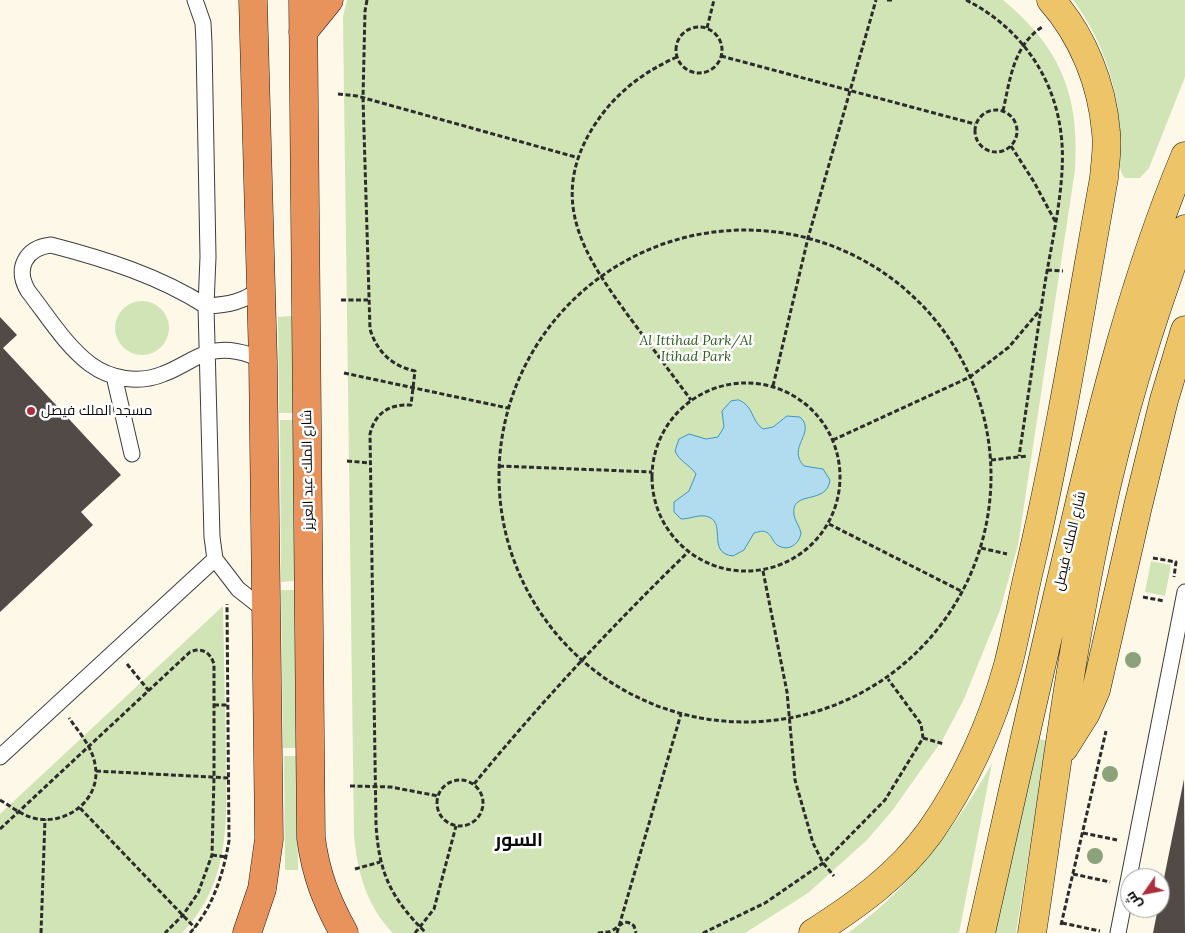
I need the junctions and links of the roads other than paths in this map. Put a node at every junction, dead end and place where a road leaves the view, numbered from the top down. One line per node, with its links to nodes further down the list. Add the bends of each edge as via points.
1 (195, 0): 12 (lane, via 204,43)
2 (235, 0): 7 (highway)
3 (253, 0): 7 (highway)
4 (303, 0): 8 (highway, شارع الملك عبد العزيز)
5 (329, 0): 8 (highway)
6 (1051, 0): 18 (main road, via 1083,47 1100,89 1107,133 1104,178)
7 (253, 29): 11 (highway)
8 (303, 32): 28 (highway, شارع الملك عبد العزيز, via 311,838 316,872)
9 (1185, 156): 22 (main road, شارع الملك فيصل, via 1141,277 1106,391)
10 (1185, 229): 25 (main road, شارع الملك فيصل, via 1138,370 1104,497 1078,626)
11 (261, 287): 12 (lane, via 238,301); 15 (highway)
12 (206, 306): 14 (lane); 16 (lane, via 145,274 62,248 40,246 31,252 24,260 22,270 28,290 83,358)
13 (1185, 330): 25 (main road, via 1138,506 1096,690 1086,713)
14 (208, 353): 15 (lane, via 237,352); 16 (lane, via 162,375 138,379); 19 (lane)
15 (263, 361): 21 (highway)
16 (114, 376): 17 (lane)
17 (132, 454)
18 (1046, 498): 22 (main road, via 1051,521 1037,634); 26 (main road, via 1008,666 982,736)
19 (215, 559): 21 (lane, via 238,589); 24 (lane)
20 (1185, 592): 32 (lane)
21 (267, 612): 27 (highway, via 269,839 262,889)
22 (1043, 657): 23 (main road, شارع الملك فيصل)
23 (1036, 684): 26 (main road, via 1013,708 982,761); 30 (main road, شارع الملك فيصل)
24 (0, 756)
25 (1059, 756): 31 (main road, شارع الملك فيصل)
26 (960, 780): 29 (main road, via 946,808 909,857 864,899)
27 (247, 933)
28 (344, 933)
29 (813, 933)
30 (981, 933)
31 (1032, 933)
32 (1118, 933)

